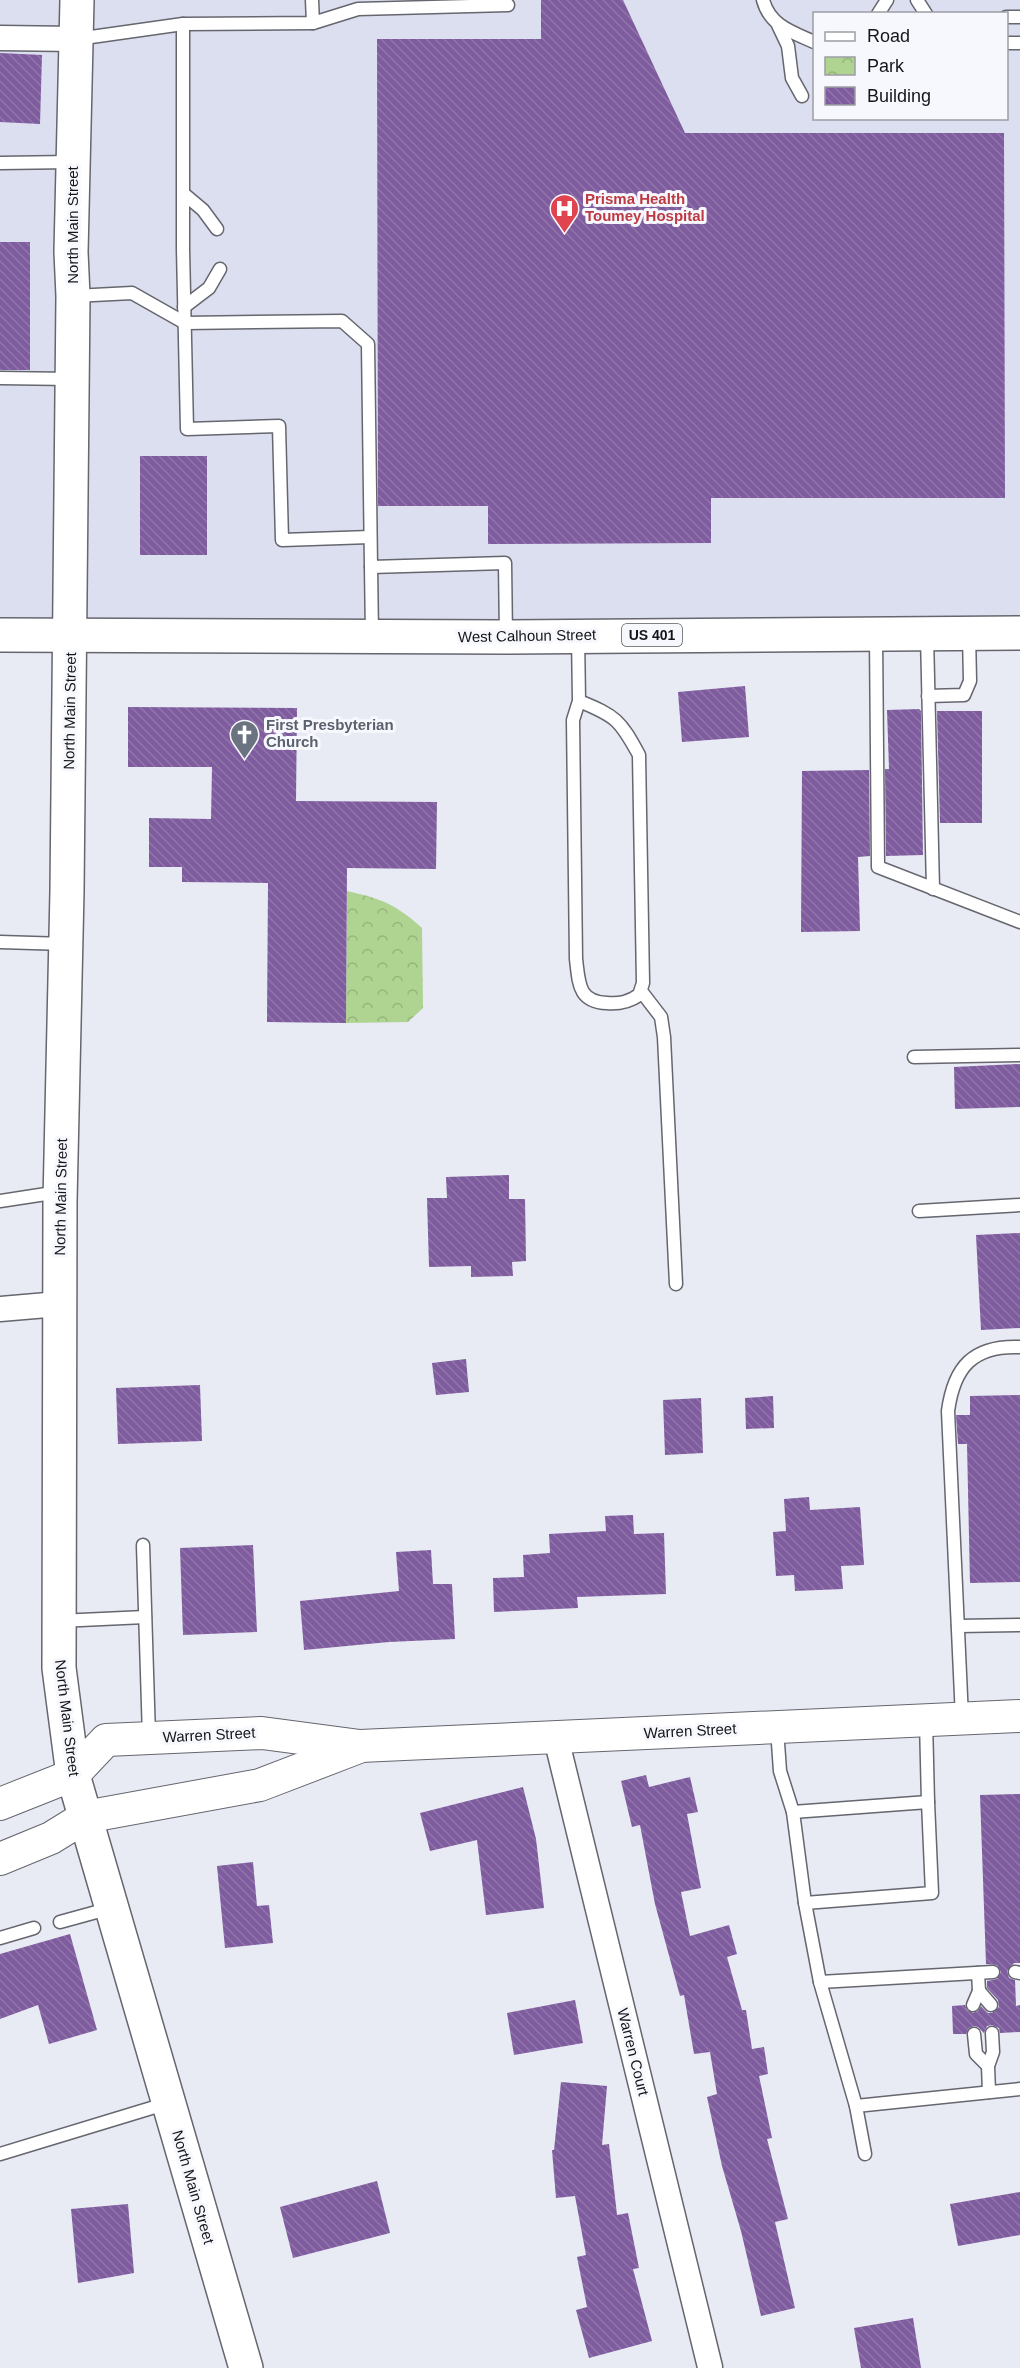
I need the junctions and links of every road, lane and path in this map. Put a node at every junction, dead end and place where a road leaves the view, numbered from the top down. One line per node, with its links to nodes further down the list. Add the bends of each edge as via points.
1 (77, 0): 9 (main road, North Main Street)
2 (312, 0): 5 (lane)
3 (764, 0): 7 (lane)
4 (508, 5): 5 (lane, via 358,9)
5 (313, 23): 6 (lane)
6 (183, 24): 9 (lane); 14 (lane)
7 (778, 25): 10 (lane); 11 (lane, via 789,46 792,78)
8 (0, 38): 9 (street)
9 (76, 39): 12 (main road, North Main Street)
10 (813, 42)
11 (802, 96)
12 (74, 162): 13 (lane); 17 (main road, North Main Street)
13 (0, 163)
14 (184, 194): 15 (lane); 18 (lane)
15 (217, 229)
16 (220, 269): 18 (lane, via 209,288)
17 (73, 296): 19 (lane, via 132,293); 21 (main road, North Main Street)
18 (184, 306): 19 (lane)
19 (185, 323): 22 (lane, via 342,321 368,344); 22 (lane, via 187,429 279,426 282,540)
20 (0, 378): 21 (lane)
21 (71, 379): 30 (main road, North Main Street)
22 (370, 537): 23 (lane)
23 (371, 567): 31 (lane); 32 (lane, via 505,563)
24 (876, 633): 25 (main road, West Calhoun Street / US 401); 29 (main road, West Calhoun Street / US 401); 35 (lane, via 878,867)
25 (927, 633): 26 (main road, West Calhoun Street / US 401); 33 (lane)
26 (969, 633): 27 (main road, West Calhoun Street / US 401); 33 (lane, via 970,681 964,695)
27 (1020, 633)
28 (0, 635): 30 (main road, US 401)
29 (578, 635): 32 (main road, West Calhoun Street / US 401); 34 (lane)
30 (71, 636): 31 (main road, West Calhoun Street / US 401); 38 (main road, North Main Street)
31 (372, 636): 32 (main road, West Calhoun Street / US 401)
32 (506, 637)
33 (928, 696): 35 (lane)
34 (579, 701): 39 (lane, via 603,711 623,726 639,754 643,983); 39 (lane, via 573,720 579,983 585,996 595,1002 631,1001)
35 (933, 890): 36 (lane)
36 (1020, 922)
37 (0, 942): 38 (lane)
38 (66, 944): 42 (main road, North Main Street)
39 (640, 991): 46 (lane, via 661,1017 664,1037)
40 (1020, 1055): 41 (lane)
41 (914, 1057)
42 (60, 1192): 43 (lane); 47 (main road, North Main Street)
43 (0, 1201)
44 (1020, 1205): 45 (lane)
45 (919, 1211)
46 (676, 1284)
47 (59, 1305): 48 (street); 52 (main road, North Main Street)
48 (0, 1309)
49 (1020, 1347): 54 (lane, via 1006,1346 982,1353 962,1366 951,1389 948,1411)
50 (143, 1545): 51 (lane)
51 (145, 1617): 52 (lane); 59 (lane)
52 (59, 1621): 62 (main road, North Main Street, via 59,1668)
53 (1020, 1625): 54 (lane)
54 (958, 1626): 56 (lane)
55 (1020, 1716): 56 (street, Warren Street)
56 (962, 1719): 57 (street, Warren Street)
57 (926, 1720): 58 (street, Warren Street); 63 (lane)
58 (776, 1727): 60 (street, Warren Street); 65 (lane, via 780,1771)
59 (149, 1738): 61 (street, Warren Street, via 262,1733); 62 (street, Warren Street, via 106,1740)
60 (556, 1738): 61 (street, Warren Street); 89 (street, Warren Court)
61 (360, 1746): 66 (street, Warren Street, via 260,1785)
62 (73, 1775): 64 (street); 66 (main road, North Main Street)
63 (928, 1802): 65 (lane); 68 (lane, via 932,1893)
64 (0, 1804)
65 (793, 1812): 68 (lane)
66 (85, 1817): 67 (street, via 51,1838); 69 (main road, North Main Street)
67 (0, 1859)
68 (805, 1903): 75 (lane)
69 (112, 1908): 70 (lane); 84 (main road, North Main Street)
70 (60, 1922)
71 (34, 1928): 72 (lane)
72 (0, 1938)
73 (993, 1972): 74 (lane)
74 (978, 1973): 75 (lane); 76 (lane)
75 (820, 1982): 85 (lane)
76 (979, 1991): 77 (lane); 78 (lane)
77 (973, 2005)
78 (991, 2005)
79 (992, 2033): 81 (lane, via 993,2052)
80 (974, 2034): 81 (lane, via 976,2054)
81 (987, 2066): 83 (lane)
82 (1020, 2089): 83 (lane)
83 (989, 2092): 85 (lane)
84 (169, 2103): 86 (lane); 88 (main road, North Main Street)
85 (856, 2106): 87 (lane)
86 (0, 2154)
87 (865, 2154)
88 (246, 2368)
89 (709, 2368): 90 (street, Warren Court)
90 (716, 2368)

